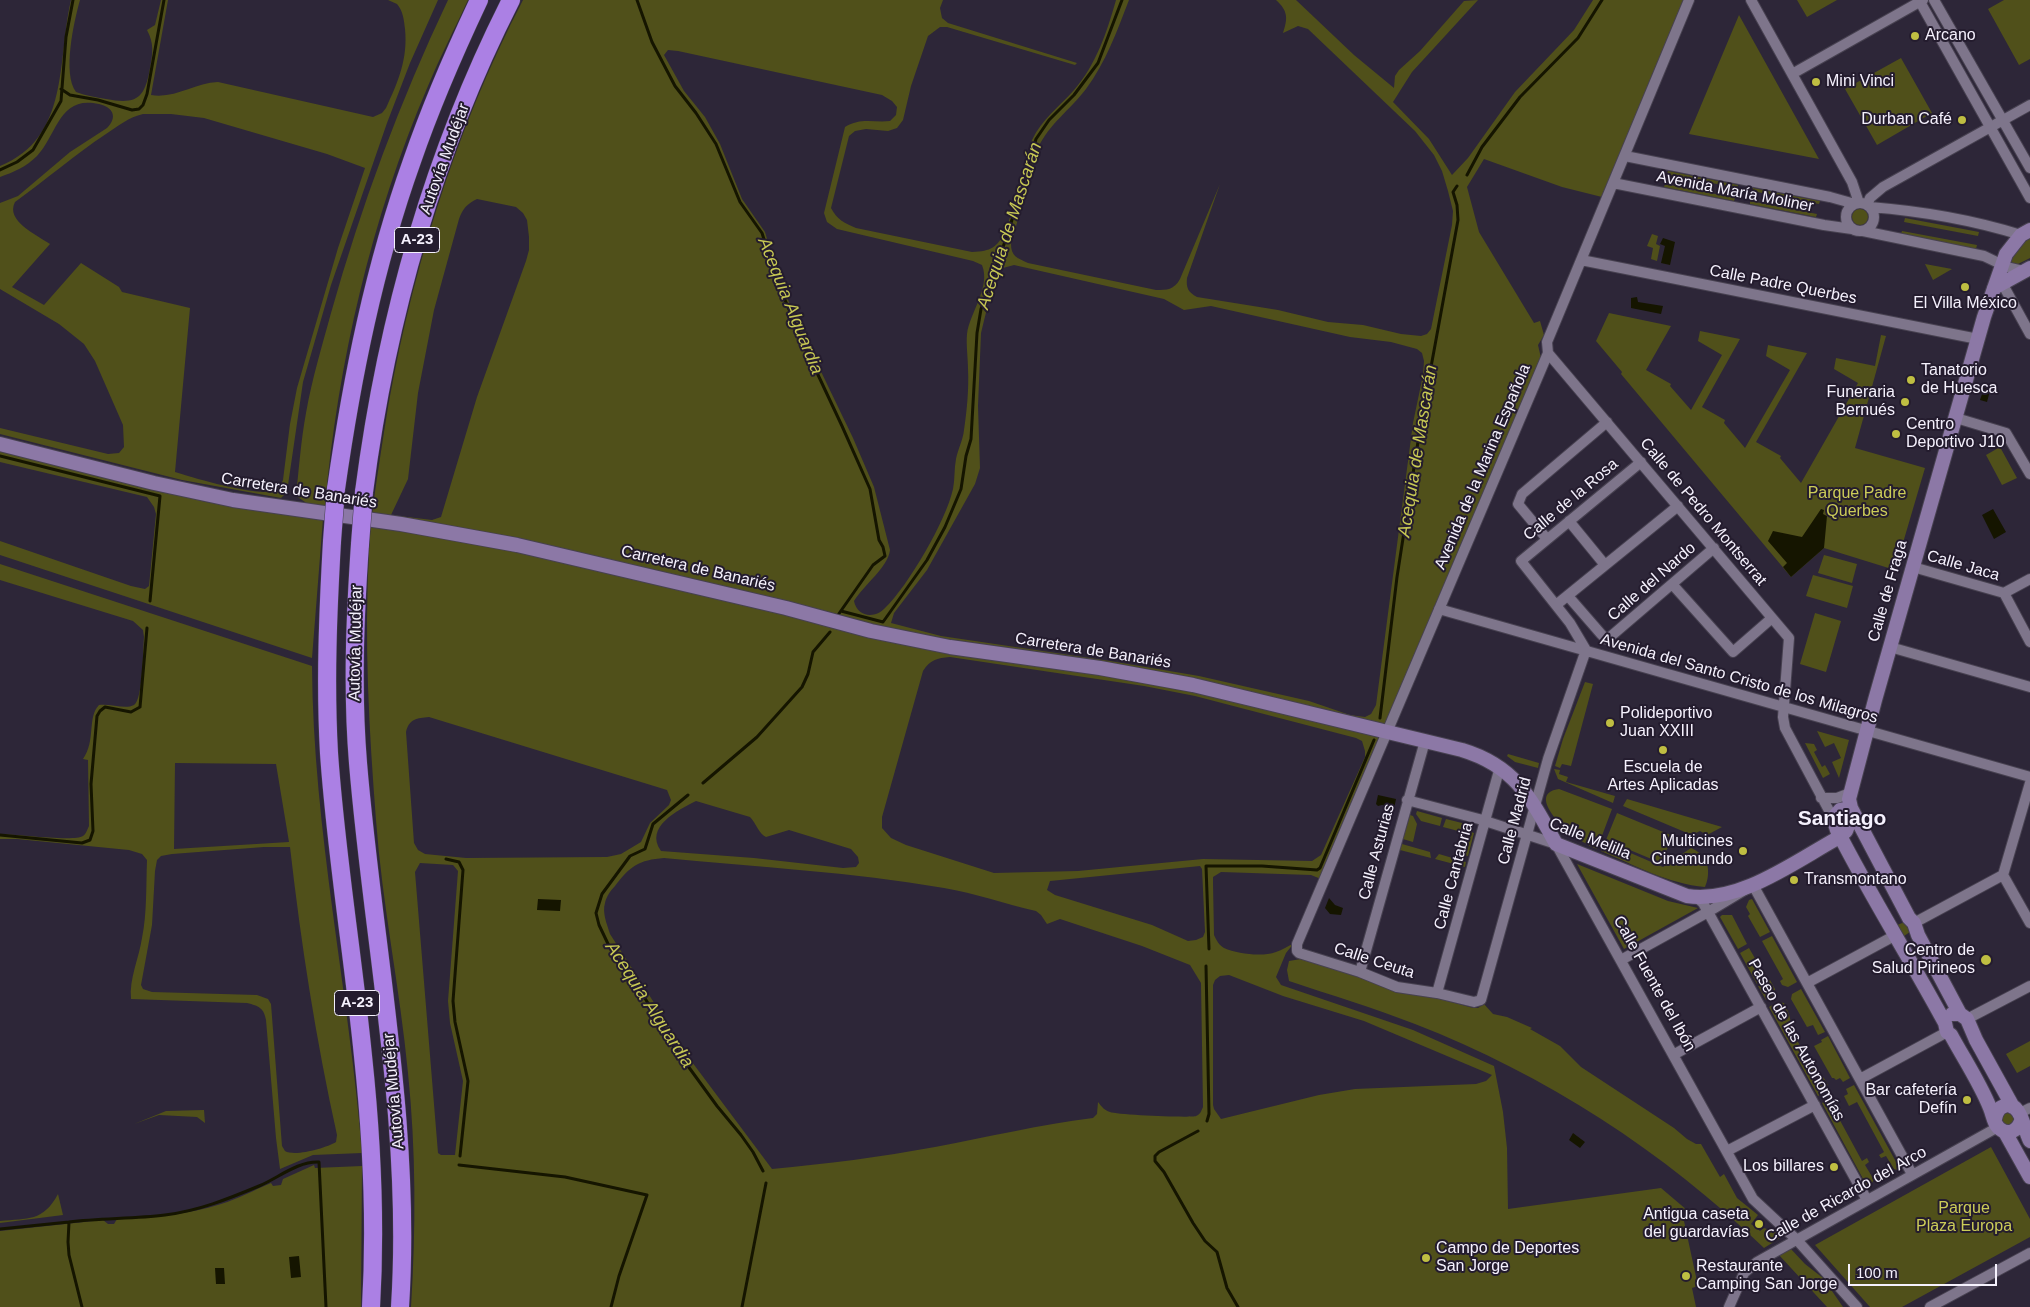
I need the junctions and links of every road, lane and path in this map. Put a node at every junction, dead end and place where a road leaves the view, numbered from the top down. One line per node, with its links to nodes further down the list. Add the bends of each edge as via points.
1 (478, 0): 95 (highway, Autovía Mudéjar / A-23, bridge, via 412,160 382,255 350,394 336,489 327,640 329,754 371,1146 374,1222)
2 (511, 0): 96 (highway, Autovía Mudéjar / A-23, bridge, via 455,128 415,245 378,400 364,492 354,650 355,711 363,814 397,1100 402,1224)
3 (1689, 0): 11 (street, Avenida de la Marina Española)
4 (1751, 0): 7 (street)
5 (1921, 0): 7 (street); 10 (street)
6 (1934, 0): 9 (street)
7 (1792, 74): 15 (street)
8 (2030, 106): 9 (street)
9 (2003, 120): 10 (street); 12 (street)
10 (1990, 127): 14 (street); 15 (street, via 1883,187)
11 (1625, 156): 13 (street, Avenida de la Marina Española); 15 (street, Avenida María Moliner)
12 (2030, 168)
13 (1613, 183): 16 (street, Avenida María Moliner); 19 (street, Avenida de la Marina Española)
14 (2030, 198)
15 (1863, 204): 16 (street, via 1849,208 1847,223); 17 (street, via 1874,213 1874,221); 18 (street, Avenida María Moliner)
16 (1852, 229): 17 (street)
17 (1863, 231): 20 (street, via 1984,256)
18 (2025, 232): 20 (street, Calle de Fraga, via 2011,246)
19 (1581, 260): 24 (street, Calle Padre Querbes); 25 (street, Avenida de la Marina Española, via 1547,342)
20 (2002, 264): 21 (street); 22 (street, Calle de Fraga)
21 (2027, 269): 22 (street)
22 (1998, 285): 23 (street); 24 (street, Calle de Fraga)
23 (2030, 334)
24 (1978, 339): 26 (street, Calle de Fraga)
25 (1548, 353): 27 (street, Calle de Pedro Montserrat); 42 (street, Avenida de la Marina Española)
26 (1956, 418): 30 (street, via 2006,433); 36 (street, Calle de Fraga)
27 (1607, 422): 29 (street, Calle de Pedro Montserrat); 33 (street, via 1522,494 1518,504)
28 (0, 444): 49 (street, Carretera de Banariés, via 233,500 464,534 950,647 1193,685)
29 (1641, 462): 31 (street, Calle de Pedro Montserrat); 32 (street, Calle de la Rosa)
30 (2030, 474)
31 (1678, 506): 34 (street, Calle de Pedro Montserrat); 35 (street)
32 (1569, 521): 33 (street, Calle de la Rosa); 35 (street)
33 (1547, 539): 41 (street, Calle de la Rosa, via 1521,561)
34 (1714, 548): 38 (street, Calle del Nardo); 43 (street, Calle de Pedro Montserrat)
35 (1605, 565): 40 (street)
36 (1913, 567): 39 (street, Calle Jaca); 45 (street, Calle de Fraga)
37 (2030, 579): 39 (street)
38 (1672, 584): 40 (street, Calle del Nardo, via 1606,639); 43 (street, via 1734,652)
39 (2004, 593): 44 (street)
40 (1568, 596): 41 (street)
41 (1556, 605): 46 (street)
42 (1439, 609): 46 (street, Avenida del Santo Cristo de los Milagros); 49 (street, Avenida de la Marina Española)
43 (1772, 618): 48 (street, Calle de Pedro Montserrat, via 1790,640)
44 (2030, 642)
45 (1890, 647): 47 (street); 50 (street, Calle de Fraga)
46 (1586, 650): 48 (street, Avenida del Santo Cristo de los Milagros); 58 (street, Calle Madrid)
47 (2030, 686)
48 (1784, 708): 50 (street, Avenida del Santo Cristo de los Milagros); 56 (street, Calle de Pedro Montserrat, via 1787,734)
49 (1387, 732): 51 (street, Calle Fuente del Ibón); 72 (street, Avenida de la Marina Española)
50 (1866, 732): 53 (street, Avenida del Santo Cristo de los Milagros); 55 (street, Calle de Fraga)
51 (1425, 741): 52 (street, Calle Fuente del Ibón, via 1476,754); 57 (street, Calle Asturias)
52 (1500, 767): 58 (street, Calle Fuente del Ibón); 61 (street, Calle Cantabria)
53 (2030, 777)
54 (2030, 783): 65 (street)
55 (1850, 793): 56 (street, via 1837,798); 59 (street, Calle de Fraga)
56 (1821, 798): 60 (street, Calle de Pedro Montserrat)
57 (1407, 800): 61 (street, Calle Melilla); 74 (street, Calle Asturias)
58 (1535, 804): 62 (street, Calle Madrid); 64 (street, Calle Fuente del Ibón)
59 (1852, 811): 60 (street, via 1840,810); 63 (street, via 1848,826); 70 (street)
60 (1833, 818): 63 (street)
61 (1484, 822): 62 (street, Calle Melilla); 77 (street, Calle Cantabria)
62 (1527, 834): 64 (street, Calle Melilla); 78 (street, Calle Madrid)
63 (1840, 836): 66 (street, Calle Melilla); 71 (street)
64 (1556, 844): 67 (street, Calle Melilla, via 1679,894); 73 (street, Calle Fuente del Ibón)
65 (2003, 875): 69 (street); 70 (street)
66 (1753, 885): 67 (street, Calle Melilla, via 1726,895); 68 (street); 75 (street)
67 (1696, 897): 68 (street, Paseo de las Autonomías)
68 (1708, 912): 73 (street); 79 (street, Paseo de las Autonomías)
69 (2030, 923)
70 (1913, 924): 71 (street, via 1913,936 1907,940); 71 (street, via 1898,918 1893,923); 80 (street)
71 (1894, 935): 75 (street); 81 (street)
72 (1296, 944): 74 (street, Calle Ceuta, via 1302,955)
73 (1620, 960): 82 (street, Calle Fuente del Ibón)
74 (1360, 972): 77 (street, Calle Ceuta, via 1397,987)
75 (1807, 983): 83 (street)
76 (2030, 986): 80 (street)
77 (1437, 993): 78 (street, Calle Ceuta)
78 (1479, 1002)
79 (1761, 1007): 82 (street); 84 (street, Paseo de las Autonomías)
80 (1965, 1019): 81 (street, via 1952,1014); 81 (street, via 1963,1035); 85 (street)
81 (1948, 1030): 83 (street); 86 (street)
82 (1674, 1055): 88 (street, Calle Fuente del Ibón)
83 (1860, 1079): 89 (street)
84 (1814, 1105): 88 (street); 91 (street, Paseo de las Autonomías)
85 (2021, 1112): 86 (street, via 2017,1129 2009,1132); 86 (street, via 2004,1106 2000,1108 1997,1111); 87 (street)
86 (1999, 1126): 89 (street, Calle de Ricardo del Arco); 90 (street)
87 (2030, 1141)
88 (1727, 1151): 92 (street, Calle Fuente del Ibón, via 1753,1199)
89 (1912, 1174): 91 (street, Calle de Ricardo del Arco)
90 (2030, 1177)
91 (1867, 1200): 92 (street, Calle de Ricardo del Arco)
92 (1797, 1240): 97 (street, Calle de Ricardo del Arco, via 1750,1266 1740,1279); 98 (street, Calle Fuente del Ibón)
93 (2030, 1252): 94 (street)
94 (1946, 1303): 99 (street)
95 (371, 1307)
96 (400, 1307)
97 (1729, 1307)
98 (1857, 1307)
99 (1930, 1307)

